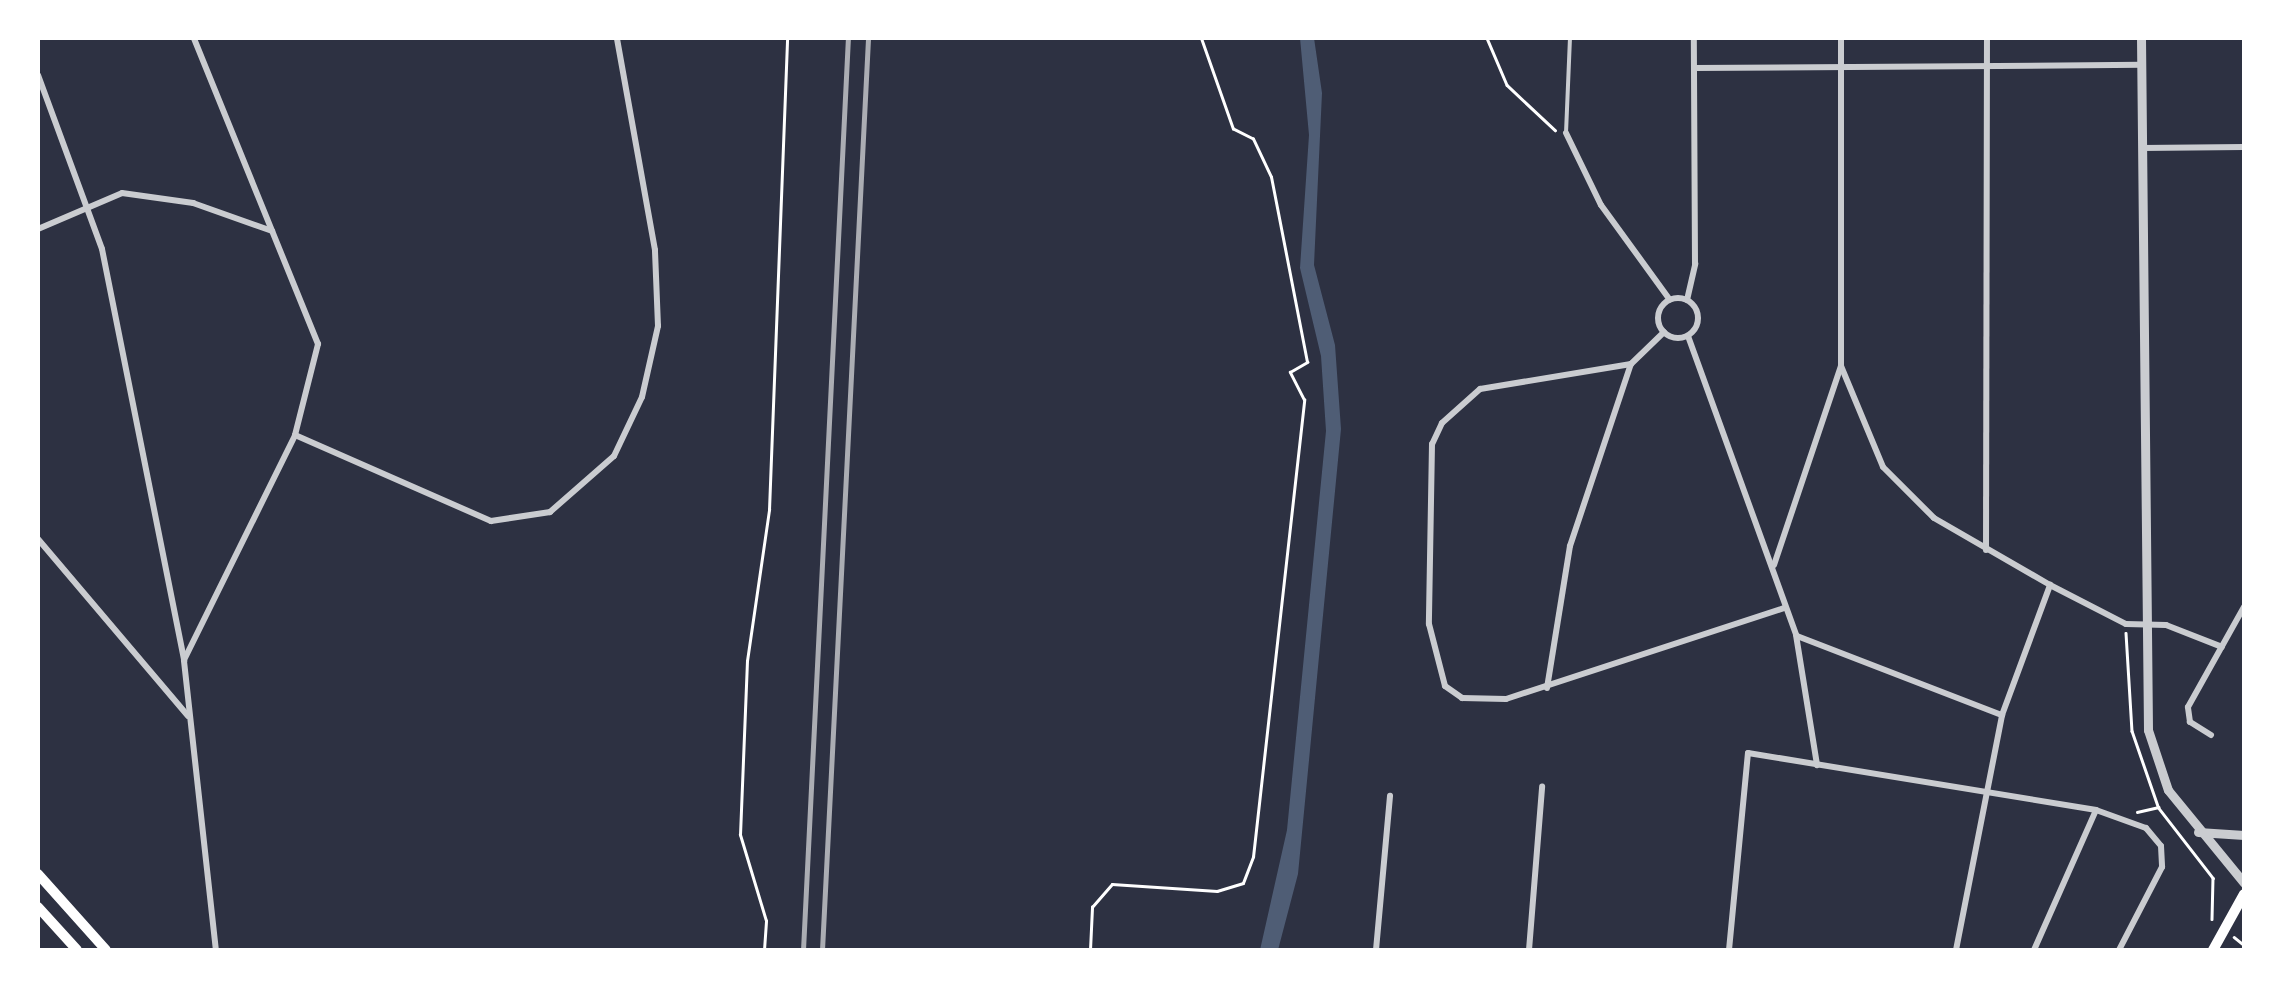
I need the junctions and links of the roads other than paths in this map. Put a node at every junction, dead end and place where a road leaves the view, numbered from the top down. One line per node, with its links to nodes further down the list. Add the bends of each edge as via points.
1 (194, 38): 18 (street)
2 (619, 38): 25 (street, via 655,250 658,326 642,397 614,456 550,512 492,522)
3 (1570, 38): 13 (lane)
4 (1694, 38): 11 (street)
5 (1841, 38): 8 (street)
6 (1988, 38): 10 (street)
7 (2142, 38): 9 (street)
8 (1841, 65): 10 (street); 11 (street); 24 (street)
9 (2142, 65): 10 (street); 15 (street)
10 (1988, 66): 27 (street)
11 (1694, 68): 20 (street)
12 (38, 75): 16 (street)
13 (1566, 133): 19 (street, via 1601,205)
14 (2244, 147): 15 (street)
15 (2142, 148): 32 (street)
16 (87, 202): 17 (street); 18 (street, via 153,195); 35 (street)
17 (38, 229)
18 (272, 231): 25 (street, via 318,344)
19 (1670, 300): 20 (street); 21 (street, via 1660,311)
20 (1688, 300): 22 (street, via 1698,320)
21 (1664, 332): 22 (street); 23 (street)
22 (1688, 336): 28 (street)
23 (1631, 364): 36 (street, via 1570,546); 36 (street, via 1480,389 1432,444 1436,671 1462,698 1482,702)
24 (1841, 366): 27 (street, via 1883,467 1934,518); 28 (street)
25 (295, 435): 35 (street)
26 (38, 539): 38 (street)
27 (1986, 550): 29 (street)
28 (1774, 566): 31 (street)
29 (2050, 585): 32 (street); 37 (street)
30 (2244, 606): 34 (street)
31 (1785, 608): 33 (street); 36 (street)
32 (2144, 626): 34 (street); 45 (street, via 2152,750)
33 (1796, 636): 37 (street); 40 (street)
34 (2222, 647): 39 (street, via 2188,707 2190,722)
35 (184, 661): 38 (street)
36 (1548, 688)
37 (2002, 715): 42 (street)
38 (189, 717): 53 (street)
39 (2212, 736)
40 (1817, 765): 42 (street); 56 (street, via 1748,753)
41 (1542, 787): 55 (street)
42 (1985, 793): 44 (street); 57 (street)
43 (1390, 796): 54 (street)
44 (2096, 810): 58 (street); 59 (street, via 2146,828 2161,846 2162,867)
45 (2196, 832): 46 (street); 48 (street)
46 (2244, 835)
47 (38, 874): 52 (main road)
48 (2244, 883)
49 (2244, 894): 60 (main road)
50 (38, 907): 51 (main road)
51 (76, 950)
52 (106, 950)
53 (216, 950)
54 (1376, 950)
55 (1529, 950)
56 (1729, 950)
57 (1956, 950)
58 (2034, 950)
59 (2120, 950)
60 (2214, 950)

